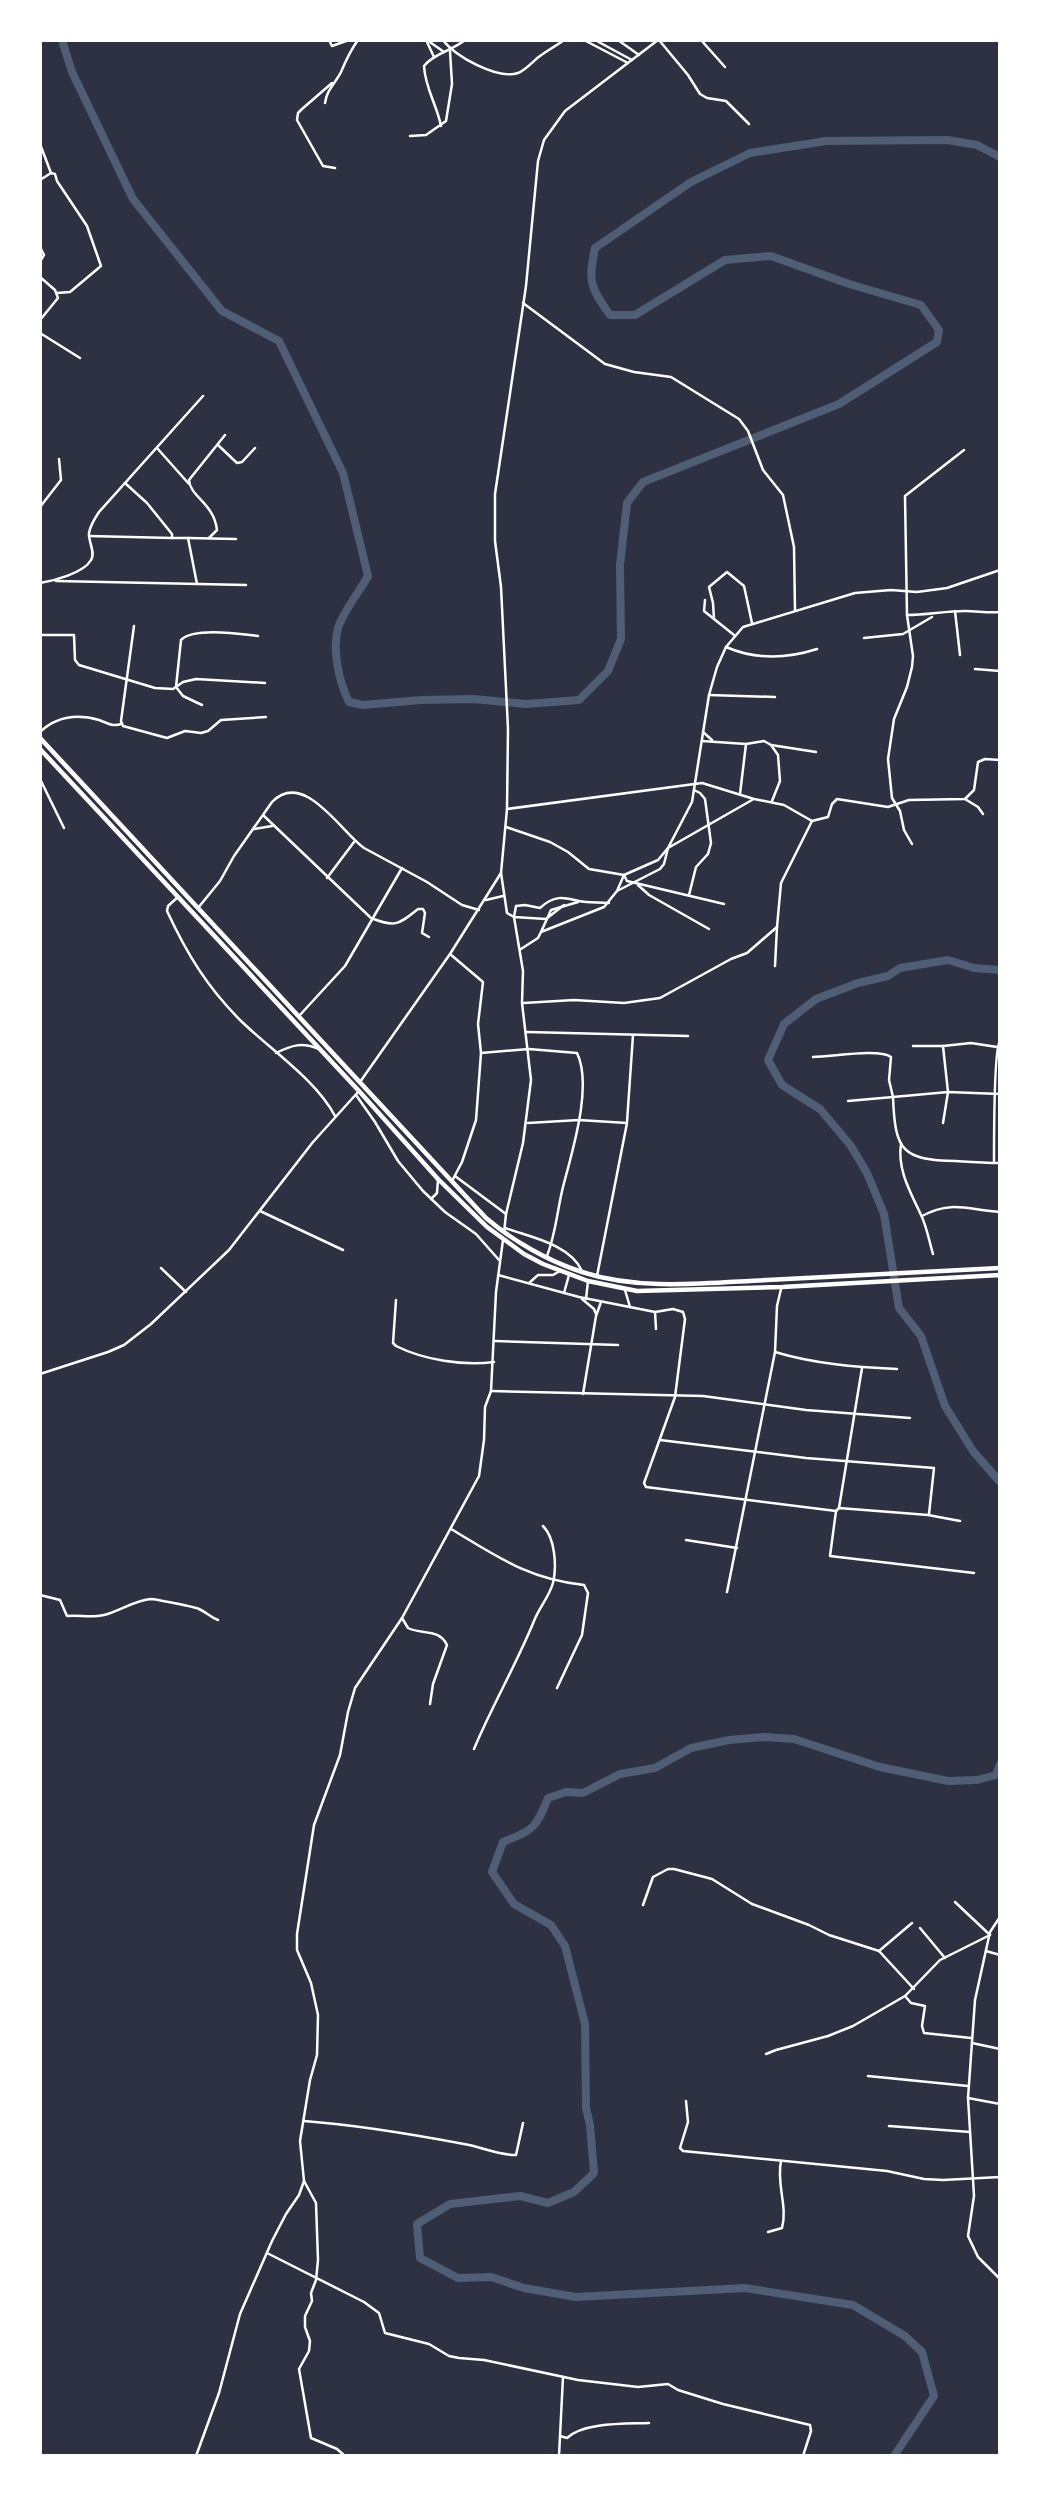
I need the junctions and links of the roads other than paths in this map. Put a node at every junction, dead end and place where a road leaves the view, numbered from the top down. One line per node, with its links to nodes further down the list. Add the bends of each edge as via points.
1 (329, 40): 2 (street, via 331,46)
2 (349, 40)
3 (358, 40): 20 (street)
4 (427, 40): 14 (street); 16 (street)
5 (443, 40): 13 (street)
6 (465, 40): 13 (street)
7 (564, 40): 13 (street, via 514,74)
8 (584, 40): 18 (street)
9 (595, 40): 17 (street)
10 (618, 40): 15 (street)
11 (659, 40): 15 (street); 22 (street, via 700,94 726,101)
12 (701, 40): 19 (street)
13 (450, 51): 14 (street); 23 (street, via 452,91 448,115)
14 (446, 53): 16 (street)
15 (639, 54): 17 (street)
16 (434, 57): 23 (street, via 425,64 425,74)
17 (632, 60): 18 (street)
18 (628, 63): 33 (street, via 565,111 544,140)
19 (725, 67)
20 (332, 83): 21 (street); 26 (street, via 297,116 323,166)
21 (325, 103)
22 (749, 124)
23 (440, 126): 24 (street, via 426,135)
24 (410, 136)
25 (40, 144): 27 (street)
26 (335, 168)
27 (51, 173): 28 (street); 32 (street, via 87,226 101,266 70,292)
28 (40, 180)
29 (40, 247): 30 (street, via 44,254)
30 (40, 262)
31 (40, 277): 32 (street)
32 (57, 293): 34 (street, via 58,298)
33 (523, 303): 61 (street, via 605,364 671,377 738,419 748,431 762,470 783,495 795,567); 104 (street, via 495,494 508,729)
34 (40, 320)
35 (40, 333): 36 (street)
36 (80, 358)
37 (203, 396): 40 (street)
38 (225, 435): 39 (street)
39 (218, 445): 41 (street, via 237,463); 45 (street)
40 (157, 448): 44 (street); 45 (street)
41 (255, 448)
42 (964, 450): 59 (street, via 905,496)
43 (59, 459): 46 (street, via 61,480)
44 (125, 483): 47 (street, via 99,513); 48 (street, via 147,503)
45 (189, 484): 50 (street, via 212,511 217,530)
46 (40, 507)
47 (89, 536): 48 (street); 53 (street, via 92,560)
48 (172, 538): 49 (street)
49 (188, 538): 50 (street); 57 (street)
50 (209, 538): 51 (street)
51 (236, 539)
52 (1000, 570): 59 (street, via 947,588)
53 (71, 574): 54 (street); 55 (street)
54 (53, 581): 55 (street); 56 (street)
55 (72, 582): 57 (street)
56 (40, 583)
57 (197, 584): 58 (street)
58 (246, 585)
59 (907, 592): 61 (street, via 855,593); 64 (street)
60 (705, 600): 66 (street, via 704,611)
61 (795, 610): 67 (street)
62 (955, 611): 63 (street); 65 (street); 76 (street)
63 (1000, 612)
64 (907, 615): 65 (street); 69 (street)
65 (933, 615): 69 (street)
66 (714, 619): 67 (street, via 709,587 727,572 744,586); 71 (street)
67 (752, 623): 71 (street)
68 (134, 626): 79 (street)
69 (909, 630): 73 (street); 103 (street, via 912,667 894,719 888,759)
70 (40, 635): 79 (street, via 74,635 79,665)
71 (734, 635): 74 (street)
72 (258, 636): 81 (street, via 184,636)
73 (863, 638)
74 (726, 647): 75 (street, via 763,657); 82 (street)
75 (817, 649)
76 (960, 655)
77 (975, 669): 78 (street)
78 (1000, 671)
79 (127, 681): 81 (street, via 169,690); 86 (street)
80 (265, 682): 81 (street, via 196,679)
81 (176, 687): 84 (street)
82 (709, 695): 83 (street); 88 (street)
83 (775, 697)
84 (202, 705)
85 (266, 717): 86 (street, via 221,720 208,731 185,731 167,738)
86 (121, 724): 87 (street, via 68,716)
87 (40, 732)
88 (703, 732): 90 (street); 91 (street)
89 (40, 738): 133 (highway)
90 (712, 740): 91 (street); 92 (street)
91 (702, 741): 98 (street)
92 (747, 744): 93 (street, via 760,740); 99 (street)
93 (771, 744): 95 (street); 102 (street, via 780,760 780,781)
94 (40, 749): 127 (highway)
95 (816, 752)
96 (1000, 760): 101 (street, via 978,762 974,790)
97 (40, 779): 111 (street)
98 (694, 788): 99 (street, via 702,783); 104 (street); 110 (street, via 705,799); 115 (street)
99 (740, 794): 100 (street)
100 (754, 799): 102 (street); 110 (street)
101 (965, 799): 103 (street, via 909,800); 105 (street)
102 (772, 801): 107 (street)
103 (895, 805): 107 (street, via 837,799 828,817); 114 (street)
104 (507, 808): 109 (street)
105 (983, 814)
106 (264, 816): 108 (street); 112 (street); 113 (street, via 278,796 298,794 321,807)
107 (812, 821): 140 (street, via 781,883)
108 (274, 825): 112 (street); 121 (street)
109 (506, 827): 118 (street); 119 (street, via 550,842 589,869)
110 (708, 827): 115 (street); 125 (street, via 710,848 696,867)
111 (64, 828)
112 (254, 829): 133 (street)
113 (354, 842): 116 (street); 121 (street)
114 (912, 844)
115 (668, 849): 117 (street, via 658,860); 120 (street, via 663,866)
116 (402, 867): 136 (street, via 462,905); 138 (street)
117 (634, 871): 119 (street); 120 (street)
118 (501, 873): 126 (street); 128 (street)
119 (624, 875): 122 (street); 124 (street)
120 (646, 875): 122 (street)
121 (327, 878): 138 (street)
122 (633, 882): 123 (street); 124 (street)
123 (638, 885): 125 (street); 141 (street)
124 (617, 891): 130 (street)
125 (689, 895): 131 (street)
126 (503, 896): 128 (street); 137 (street, via 507,915)
127 (178, 897): 156 (highway); 158 (street, via 167,911 206,983)
128 (485, 900): 136 (street)
129 (580, 901): 130 (street); 132 (street); 134 (street, via 564,897)
130 (609, 903): 142 (street)
131 (724, 904)
132 (564, 905): 135 (street); 139 (street)
133 (198, 908): 148 (highway)
134 (540, 908): 135 (street); 137 (street, via 516,906)
135 (551, 909): 139 (street)
136 (479, 910): 145 (street)
137 (514, 917): 139 (street); 144 (street)
138 (371, 918): 143 (street, via 396,923 423,909 422,933); 148 (street, via 345,966)
139 (546, 919): 142 (street)
140 (777, 927): 146 (street); 147 (street, via 747,953 660,998 624,1003)
141 (709, 929)
142 (541, 932): 144 (street)
143 (429, 937)
144 (520, 949): 147 (street)
145 (450, 954): 159 (street, via 483,982 478,1024); 161 (street)
146 (775, 966)
147 (522, 1003): 149 (street)
148 (299, 1016): 161 (highway)
149 (527, 1032): 150 (street); 157 (street)
150 (633, 1035): 151 (street); 170 (street)
151 (688, 1036)
152 (1000, 1041): 155 (street)
153 (913, 1046): 154 (street)
154 (943, 1046): 155 (street, via 971,1043); 163 (street)
155 (997, 1047): 164 (street)
156 (319, 1049): 158 (street, via 303,1044); 162 (highway)
157 (528, 1049): 159 (street); 168 (street, via 579,1055); 169 (street, via 531,1080)
158 (276, 1053): 167 (street, via 309,1083)
159 (481, 1053): 175 (street, via 475,1120)
160 (813, 1057): 165 (street, via 887,1054 892,1059 889,1080)
161 (360, 1082): 175 (highway)
162 (357, 1092): 167 (street); 176 (highway); 177 (street, via 398,1161)
163 (948, 1092): 164 (street); 165 (street); 171 (street)
164 (998, 1094): 173 (street)
165 (893, 1097): 166 (street); 172 (street)
166 (848, 1101)
167 (336, 1117): 178 (street)
168 (579, 1120): 169 (street); 170 (street); 184 (street)
169 (526, 1123): 180 (street)
170 (626, 1123): 198 (street)
171 (943, 1123)
172 (901, 1144): 173 (street, via 924,1159); 181 (street, via 902,1171)
173 (993, 1163): 174 (street)
174 (1000, 1163)
175 (453, 1178): 180 (street); 182 (highway, via 486,1217)
176 (438, 1179): 177 (street, via 437,1193); 183 (highway)
177 (431, 1199): 188 (street, via 476,1234)
178 (260, 1211): 185 (street); 203 (street)
179 (1000, 1212): 181 (street, via 954,1206)
180 (506, 1214): 182 (street)
181 (922, 1216): 186 (street)
182 (504, 1230): 184 (street); 187 (highway)
183 (503, 1240): 188 (street); 189 (highway)
184 (551, 1245): 187 (street); 193 (street, via 574,1258)
185 (343, 1250)
186 (933, 1254)
187 (546, 1257): 193 (highway)
188 (499, 1260): 194 (street)
189 (544, 1264): 192 (highway); 195 (street)
190 (161, 1268): 203 (street)
191 (1000, 1268): 198 (highway, via 668,1284)
192 (560, 1271): 195 (street); 196 (highway)
193 (583, 1272): 198 (highway)
194 (498, 1275): 200 (street); 213 (street)
195 (538, 1275): 200 (street)
196 (569, 1275): 199 (highway); 204 (street)
197 (1000, 1275): 201 (highway)
198 (597, 1276)
199 (588, 1281): 202 (highway); 206 (street)
200 (529, 1283): 204 (street)
201 (782, 1287): 202 (highway); 216 (street)
202 (625, 1289): 209 (street)
203 (186, 1292): 220 (street, via 124,1345)
204 (564, 1293): 205 (street)
205 (579, 1297): 206 (street); 211 (street)
206 (586, 1299): 208 (street)
207 (396, 1300): 217 (street, via 396,1346 430,1358)
208 (601, 1302): 209 (street); 211 (street)
209 (630, 1307): 210 (street)
210 (655, 1312): 212 (street); 223 (street, via 673,1309 683,1312 685,1319)
211 (596, 1316): 214 (street)
212 (656, 1329)
213 (495, 1341): 214 (street); 217 (street)
214 (591, 1345): 215 (street); 222 (street)
215 (618, 1345)
216 (775, 1352): 218 (street); 224 (street)
217 (494, 1362): 221 (street)
218 (862, 1367): 219 (street); 225 (street)
219 (897, 1369)
220 (40, 1374)
221 (491, 1391): 222 (street); 235 (street, via 485,1408 479,1476)
222 (583, 1395): 223 (street)
223 (675, 1397): 224 (street); 227 (street)
224 (765, 1404): 225 (street); 228 (street)
225 (854, 1415): 226 (street); 229 (street)
226 (910, 1418)
227 (660, 1440): 228 (street); 230 (street, via 646,1487)
228 (754, 1451): 229 (street); 230 (street)
229 (846, 1461): 231 (street); 232 (street, via 934,1468)
230 (745, 1498): 231 (street, via 808,1509); 237 (street)
231 (838, 1509): 232 (street); 238 (street, via 830,1556)
232 (928, 1515): 233 (street)
233 (960, 1521)
234 (543, 1526): 239 (street, via 551,1538)
235 (452, 1529): 239 (street, via 520,1570); 242 (street)
236 (686, 1541): 237 (street)
237 (737, 1548): 240 (street)
238 (974, 1573)
239 (553, 1582): 244 (street, via 584,1585 588,1593 582,1635); 246 (street)
240 (727, 1592)
241 (40, 1595): 243 (street, via 60,1600 67,1616 103,1615 153,1599 196,1607)
242 (402, 1618): 245 (street, via 408,1629 434,1633 447,1645); 268 (street, via 355,1688 340,1755 310,1843 297,1950 311,1983 317,2054)
243 (218, 1619)
244 (557, 1688)
245 (430, 1704)
246 (474, 1749)
247 (955, 1902): 252 (street)
248 (643, 1905): 253 (street, via 653,1877 674,1869 712,1879 761,1908)
249 (1000, 1917): 252 (street)
250 (912, 1923): 253 (street)
251 (920, 1928): 256 (street)
252 (990, 1935): 254 (street); 256 (street)
253 (878, 1951): 257 (street)
254 (986, 1951): 255 (street); 259 (street)
255 (1000, 1955)
256 (945, 1958): 257 (street)
257 (914, 1989): 258 (street)
258 (905, 1996): 259 (street, via 911,2003 925,2006 924,2034); 262 (street, via 828,2036)
259 (971, 2038): 260 (street)
260 (971, 2043): 261 (street); 264 (street)
261 (1000, 2049)
262 (766, 2054)
263 (868, 2076): 264 (street)
264 (968, 2086): 265 (street)
265 (968, 2098): 267 (street); 271 (street)
266 (686, 2101): 272 (street, via 683,2151)
267 (1000, 2104)
268 (304, 2121): 269 (street, via 466,2144 506,2155 516,2154); 275 (street, via 300,2141)
269 (523, 2123)
270 (888, 2126): 271 (street)
271 (970, 2132): 274 (street)
272 (781, 2161): 274 (street, via 924,2179); 276 (street, via 784,2221 782,2228)
273 (1000, 2177): 274 (street)
274 (973, 2178): 278 (street, via 968,2236 978,2257)
275 (304, 2181): 277 (street); 279 (street, via 316,2203)
276 (768, 2232)
277 (267, 2253): 279 (street); 283 (street, via 240,2314)
278 (1000, 2279)
279 (316, 2280): 280 (street, via 379,2313 385,2333 429,2344 449,2356); 284 (street, via 305,2316 309,2351 299,2369 311,2438)
280 (563, 2377): 282 (street); 286 (street, via 638,2387 668,2384 723,2404 810,2425)
281 (649, 2423): 282 (street, via 611,2424)
282 (560, 2436): 285 (street)
283 (196, 2456)
284 (345, 2456)
285 (559, 2456)
286 (803, 2456)

